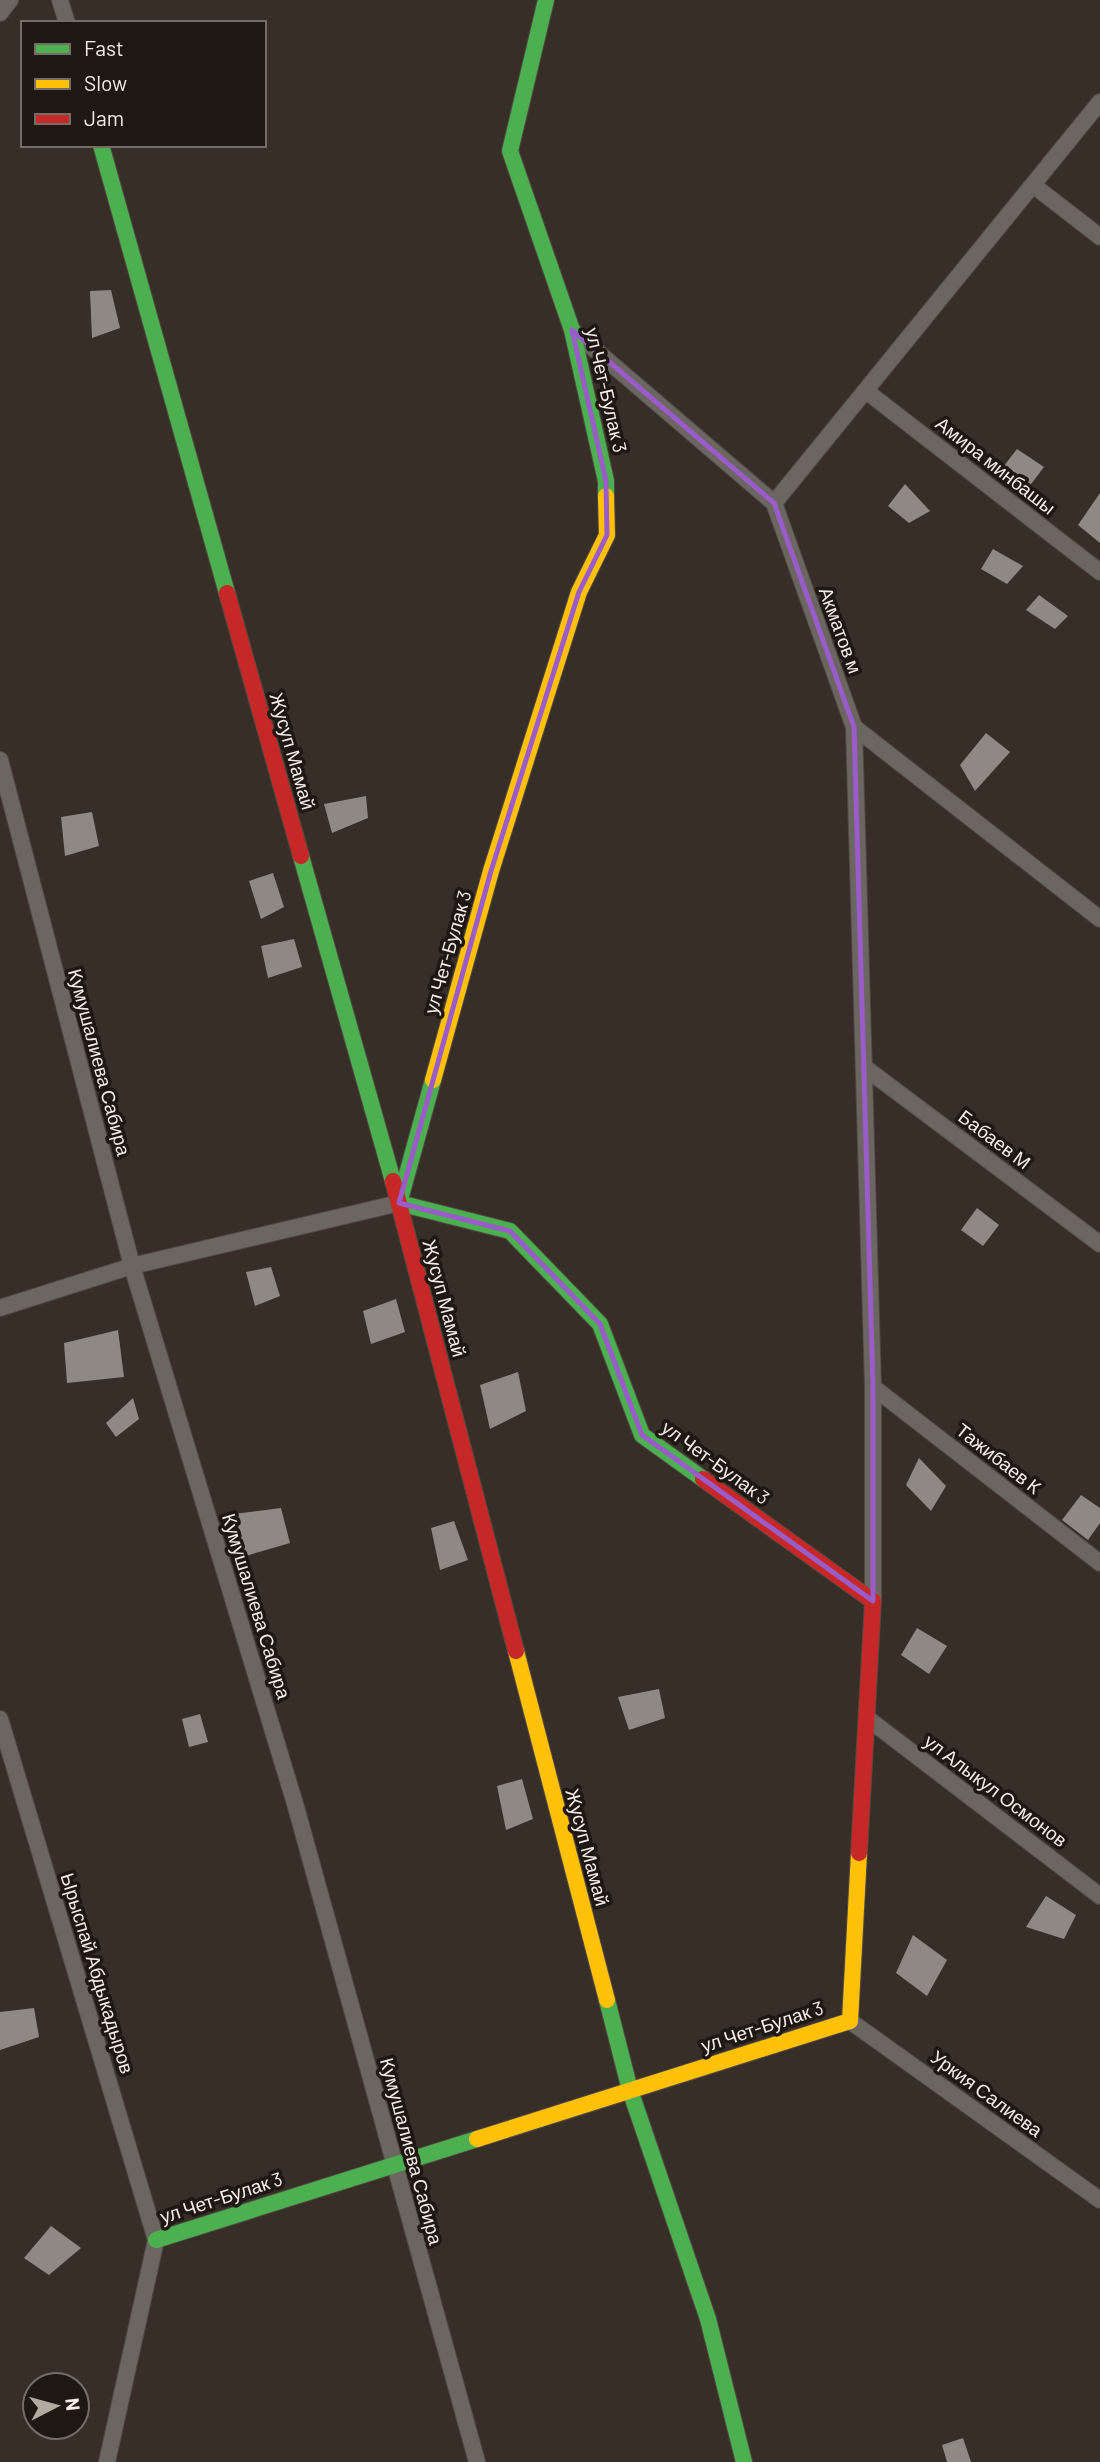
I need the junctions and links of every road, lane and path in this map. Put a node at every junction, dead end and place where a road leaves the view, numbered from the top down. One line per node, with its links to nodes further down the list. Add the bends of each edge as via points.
1 (10, 0): 4 (street)
2 (60, 0): 5 (street)
3 (546, 0): 10 (street, ул Чет-Булак 3, via 510,151)
4 (0, 13)
5 (66, 21)
6 (1100, 102): 8 (street)
7 (102, 147): 18 (street, Жусуп Мамай)
8 (1033, 185): 9 (street); 11 (street)
9 (1100, 237)
10 (572, 330): 12 (street, Акматов м); 18 (street, ул Чет-Булак 3, via 606,481 607,535 579,592 491,872)
11 (866, 391): 12 (street); 13 (street, Амира минбашы)
12 (774, 503): 14 (street, Акматов м)
13 (1100, 572)
14 (854, 727): 16 (street); 17 (street)
15 (0, 760): 20 (street, Кумушалиева Сабира)
16 (1100, 919)
17 (864, 1067): 19 (street, Бабаев М); 22 (street)
18 (399, 1203): 20 (street); 24 (street, ул Чет-Булак 3, via 510,1231 600,1324 642,1435); 29 (street, Жусуп Мамай)
19 (1100, 1244)
20 (132, 1266): 21 (street); 30 (street, Кумушалиева Сабира, via 296,1807)
21 (0, 1308)
22 (873, 1387): 23 (street, Тажибаев К); 24 (street)
23 (1100, 1563)
24 (873, 1601): 25 (street, ул Чет-Булак 3)
25 (867, 1718): 27 (street, ул Алыкул Осмонов); 28 (street, ул Чет-Булак 3)
26 (0, 1719): 32 (street, Ырыспай Абдыкадыров)
27 (1100, 1896)
28 (850, 2021): 29 (street, ул Чет-Булак 3); 31 (street, Уркия Салиева)
29 (630, 2090): 30 (street, ул Чет-Булак 3); 35 (street, Жусуп Мамай, via 708,2319)
30 (393, 2165): 32 (street, ул Чет-Булак 3); 34 (street, Кумушалиева Сабира)
31 (1100, 2200)
32 (156, 2240): 33 (street)
33 (107, 2462)
34 (477, 2462)
35 (744, 2462)

